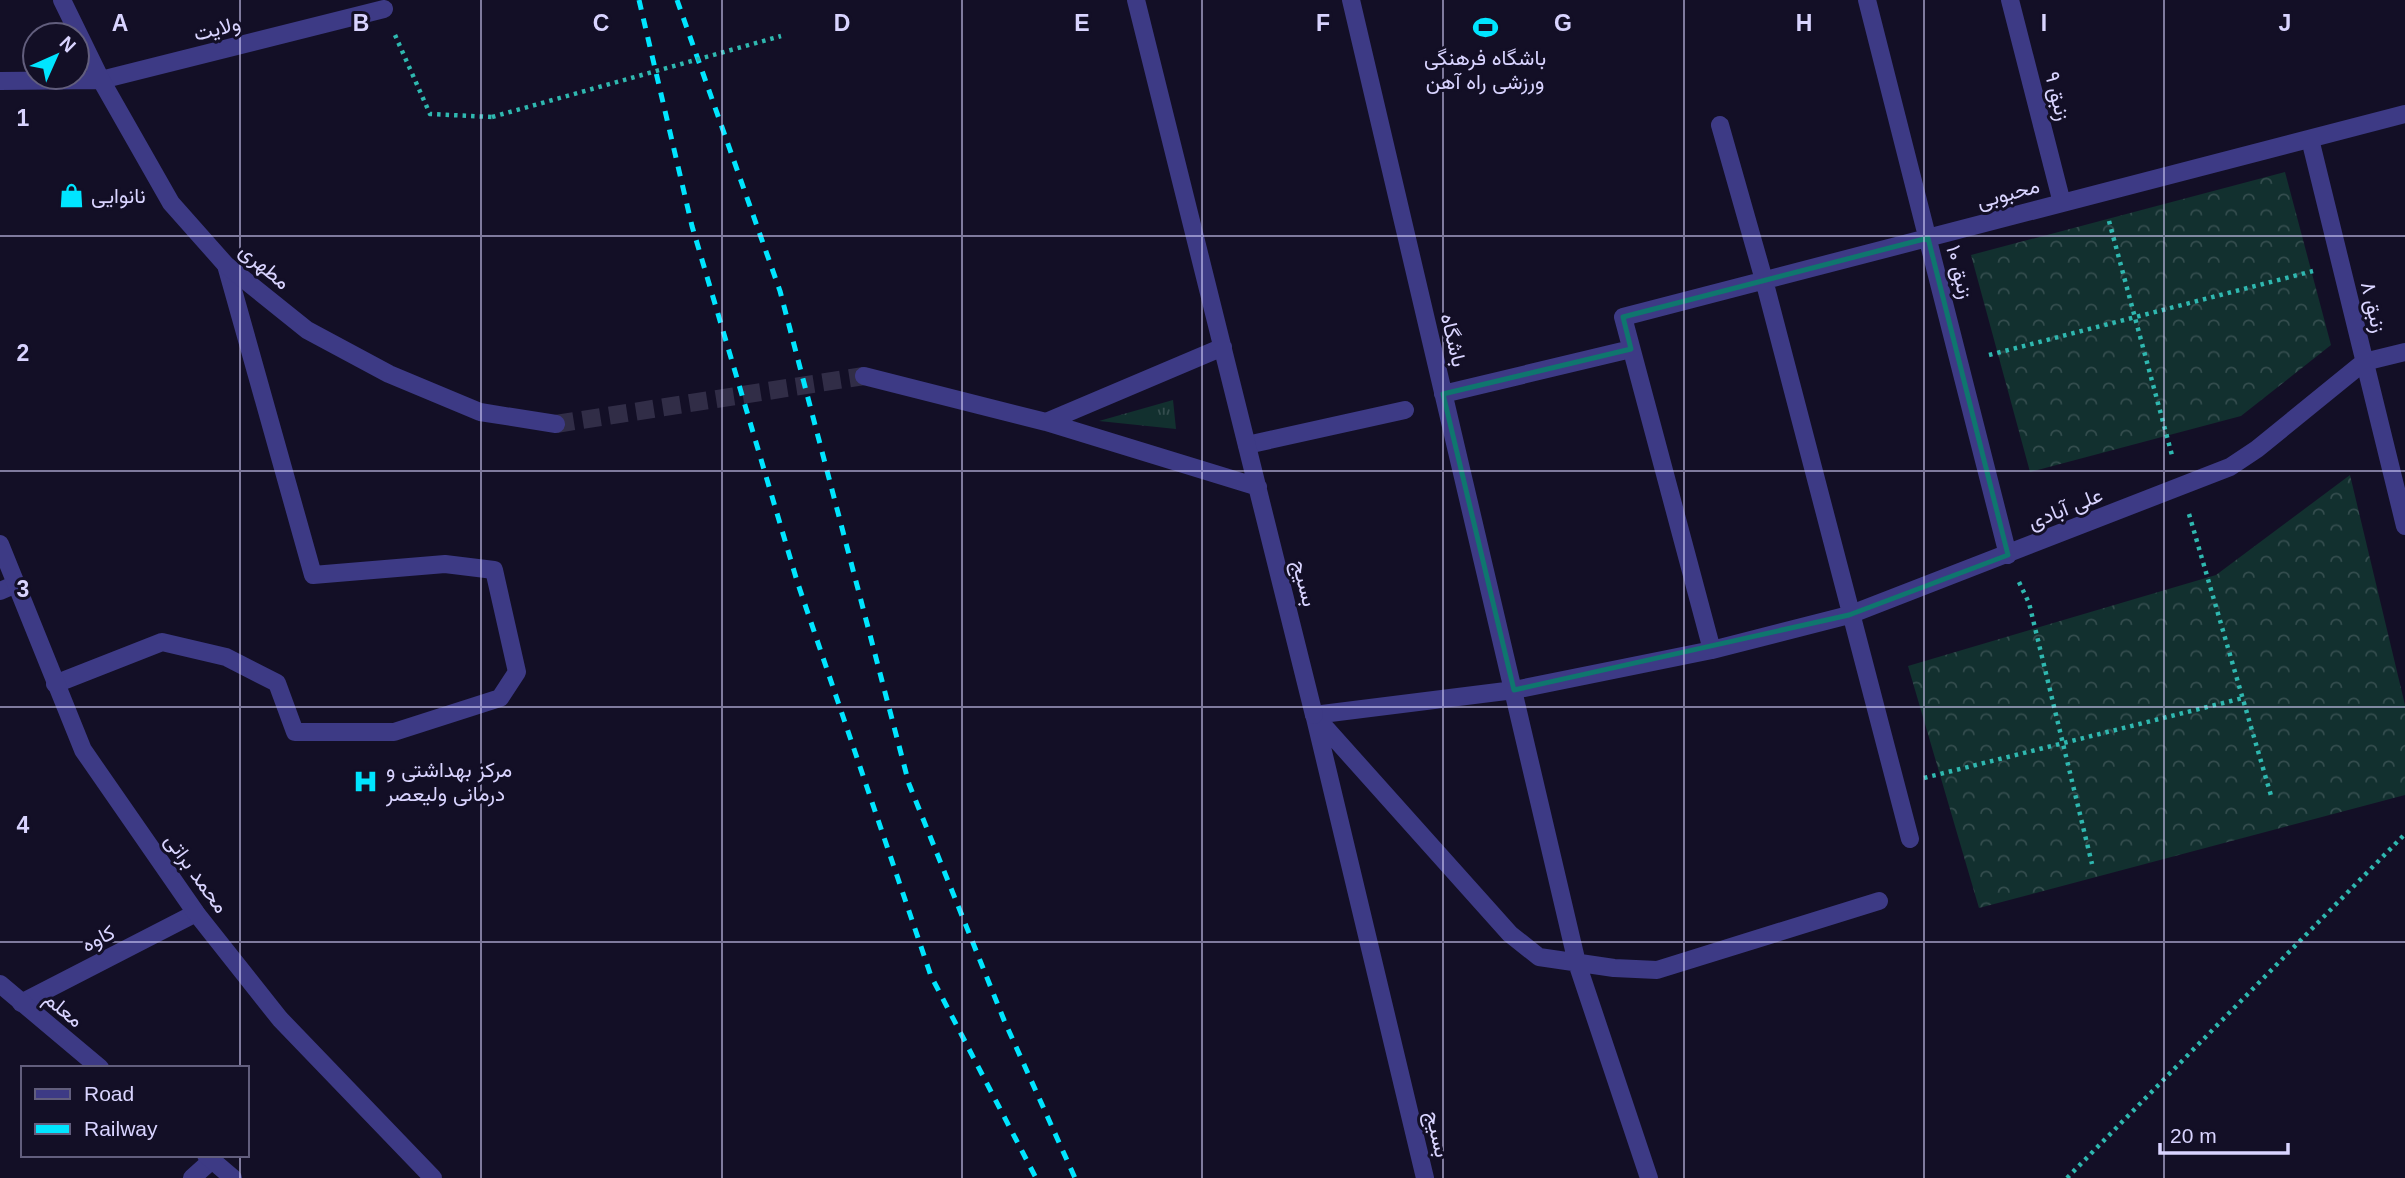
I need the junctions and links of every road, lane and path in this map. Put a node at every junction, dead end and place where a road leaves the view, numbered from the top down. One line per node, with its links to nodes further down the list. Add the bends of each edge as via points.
1 (62, 0): 8 (street, مطهری)
2 (1136, 0): 20 (street, بسیج)
3 (1351, 0): 26 (street, باشگاه)
4 (1867, 0): 15 (street, زنبق ۱۰)
5 (2010, 0): 14 (street, زنبق ۹)
6 (384, 9): 7 (path, bridge, via 430,114 492,117); 8 (street, ولایت)
7 (781, 36)
8 (102, 80): 9 (street, ولایت); 17 (street, مطهری, via 171,203)
9 (0, 82)
10 (2405, 114): 12 (street, محبوبی)
11 (1720, 125): 18 (street)
12 (2310, 139): 13 (street, محبوبی); 16 (street, زنبق ۸)
13 (2101, 193): 14 (street, محبوبی); 19 (path)
14 (2062, 203): 15 (street, محبوبی)
15 (1928, 238): 18 (street, محبوبی); 24 (street, زنبق ۱۰)
16 (2341, 263): 19 (path); 23 (street, زنبق ۸)
17 (226, 265): 29 (street, مطهری, via 307,330 389,374 480,412); 39 (street, via 313,575 445,564 494,570 517,672 500,698 394,732 295,732 277,683 226,657 162,642)
18 (1764, 280): 21 (street, محبوبی, via 1623,317); 37 (street)
19 (2135, 317): 24 (path); 31 (path)
20 (1223, 347): 28 (street); 30 (street, بسیج)
21 (1631, 349): 26 (street); 38 (street)
22 (2405, 352): 23 (street, علی آبادی)
23 (2364, 362): 31 (street, علی آبادی, via 2258,449 2230,467); 33 (street, زنبق ۸)
24 (1959, 363): 35 (street, زنبق ۱۰)
25 (864, 376): 28 (street)
26 (1443, 394): 40 (street, باشگاه)
27 (1405, 410): 30 (street)
28 (1046, 422): 32 (street)
29 (556, 424)
30 (1247, 445): 32 (street, بسیج)
31 (2181, 486): 35 (street, علی آبادی); 41 (path)
32 (1258, 487): 42 (street, بسیج)
33 (2405, 526)
34 (0, 544): 36 (street, محمد براتی)
35 (2008, 555): 37 (street, علی آبادی); 43 (path, via 2028,603)
36 (7, 588): 39 (street, محمد براتی)
37 (1849, 615): 38 (street, علی آبادی); 44 (street)
38 (1712, 650): 40 (street, علی آبادی)
39 (55, 684): 50 (street, محمد براتی, via 83,750)
40 (1514, 690): 42 (street, علی آبادی); 51 (street, باشگاه)
41 (2243, 698): 43 (path); 45 (path)
42 (1314, 715): 51 (street, via 1510,934 1539,957); 59 (street, بسیج)
43 (2063, 743): 44 (path); 48 (path)
44 (1896, 785): 47 (street)
45 (2272, 799)
46 (2405, 834): 61 (path)
47 (1910, 839)
48 (2092, 864)
49 (1879, 901): 51 (street, via 1657,970)
50 (196, 913): 53 (street, کاوه); 58 (street, محمد براتی, via 280,1019)
51 (1577, 963): 60 (street, باشگاه)
52 (1, 988): 53 (street, معلم)
53 (21, 1003): 54 (street, معلم)
54 (98, 1066)
55 (209, 1158): 56 (street); 57 (street)
56 (192, 1178)
57 (233, 1178)
58 (433, 1178)
59 (1424, 1178)
60 (1648, 1178)
61 (2067, 1178)

